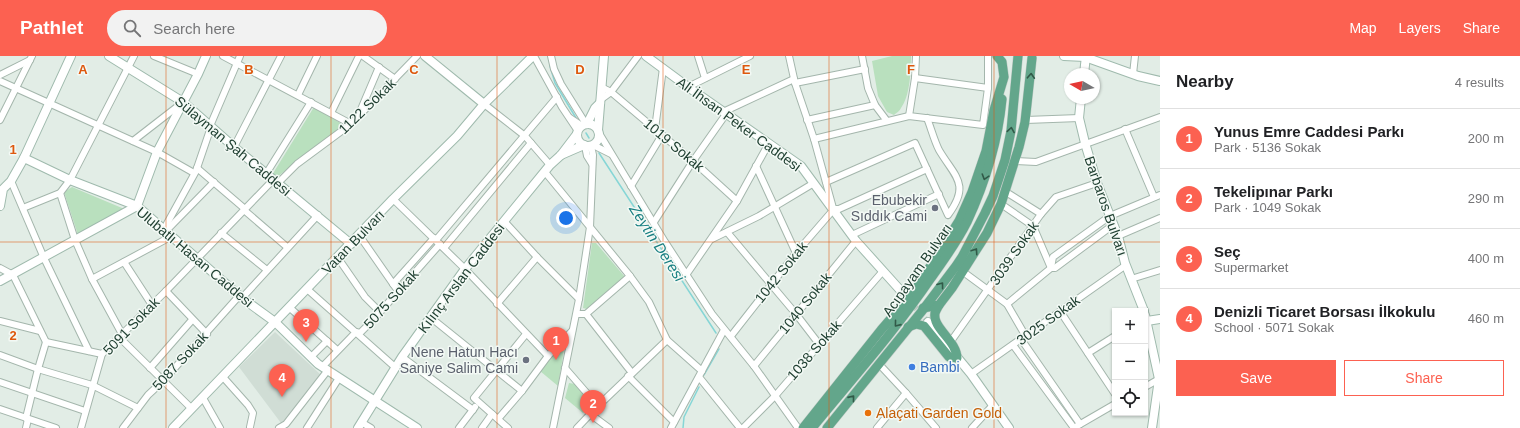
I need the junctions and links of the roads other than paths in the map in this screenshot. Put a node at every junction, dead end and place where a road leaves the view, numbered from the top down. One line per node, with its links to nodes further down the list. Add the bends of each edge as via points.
1 (71, 56): 61 (street)
2 (109, 56): 34 (street, Sülayman Şah Caddesi)
3 (134, 56): 34 (street)
4 (154, 56): 39 (street)
5 (206, 56): 39 (street)
6 (223, 56): 33 (street)
7 (240, 56): 33 (street)
8 (281, 56): 47 (street)
9 (317, 56): 56 (street)
10 (359, 56): 65 (street)
11 (363, 56): 35 (street)
12 (417, 56): 46 (street, 1122 Sokak)
13 (426, 56): 62 (street)
14 (534, 56): 57 (street); 62 (street, Vatan Bulvarı)
15 (551, 56): 79 (street, via 554,69)
16 (604, 56): 52 (street, Kılınç Arslan Caddesi)
17 (638, 56): 55 (street)
18 (646, 56): 36 (street, Ali İhsan Peker Caddesi)
19 (698, 56): 43 (street)
20 (750, 56): 43 (street)
21 (789, 56): 49 (street)
22 (862, 56): 38 (street)
23 (916, 56): 44 (street)
24 (988, 56): 54 (street)
25 (997, 56): 42 (main road, via 1002,62)
26 (1005, 56): 42 (main road, Acıpayam Bulvarı)
27 (1018, 56): 45 (main road, Acıpayam Bulvarı)
28 (1064, 56): 29 (street)
29 (1085, 56): 37 (street); 40 (street)
30 (1135, 56): 40 (street)
31 (1034, 57): 45 (main road, via 1024,64); 74 (main road, one-way to 31)
32 (31, 58): 41 (street); 53 (street)
33 (236, 63): 47 (street); 78 (street)
34 (128, 67): 58 (street, Sülayman Şah Caddesi); 77 (street)
35 (379, 67): 46 (street); 68 (street)
36 (663, 68): 51 (street, Ali İhsan Peker Caddesi); 80 (street)
37 (1084, 68)
38 (865, 69): 49 (street); 64 (street, via 868,88)
39 (198, 74): 58 (street)
40 (1133, 74): 50 (street)
41 (0, 75)
42 (1004, 77): 287 (main road, via 986,151 959,221 914,292); 288 (main road, Acıpayam Bulvarı, one-way to 288, via 1001,111 983,185 951,250 901,320)
43 (705, 78): 51 (street)
44 (915, 78): 54 (street); 67 (street)
45 (1017, 78): 179 (main road, Acıpayam Bulvarı, one-way to 45, via 962,257 993,196 1011,131)
46 (395, 79): 68 (street, 1122 Sokak)
47 (269, 80): 56 (street); 91 (street)
48 (0, 81): 53 (street)
49 (795, 81): 66 (street); 73 (street)
50 (1160, 81)
51 (688, 86): 66 (street, Ali İhsan Peker Caddesi)
52 (601, 87): 55 (street, 1019 Sokak); 60 (street, Kılınç Arslan Caddesi)
53 (16, 88): 61 (street); 72 (street)
54 (988, 88): 70 (street, via 983,124)
55 (611, 92): 60 (street); 80 (street, 1019 Sokak)
56 (298, 95): 59 (street)
57 (557, 97): 79 (street, via 570,118); 84 (street)
58 (183, 102): 78 (street, Sülayman Şah Caddesi); 86 (street); 92 (street)
59 (311, 102): 65 (street); 102 (street)
60 (600, 102): 79 (street, Kılınç Arslan Caddesi); 82 (street, Kılınç Arslan Caddesi)
61 (50, 103): 77 (street); 95 (street)
62 (484, 104): 84 (street); 116 (street, Vatan Bulvarı, via 457,136)
63 (1080, 104): 71 (street, Barbaros Bulvarı)
64 (875, 105): 73 (street); 75 (street)
65 (331, 113): 76 (street)
66 (725, 113): 88 (street, Ali İhsan Peker Caddesi); 96 (street)
67 (909, 116): 70 (street); 75 (street)
68 (358, 117): 76 (street, 1122 Sokak)
69 (1160, 117): 81 (street)
70 (927, 118): 114 (street, via 938,148 959,181 961,189 956,204 948,215)
71 (1078, 118): 74 (street); 89 (street, Barbaros Bulvarı)
72 (0, 120)
73 (807, 120): 85 (street)
74 (1026, 120): 97 (main road)
75 (887, 121): 85 (street)
76 (351, 124): 106 (street, 1122 Sokak)
77 (98, 126): 86 (street); 103 (street)
78 (211, 127): 91 (street, Sülayman Şah Caddesi); 101 (street)
79 (582, 128): 82 (street, via 594,126); 90 (street, via 578,140); 94 (street, Kılınç Arslan Caddesi)
80 (655, 129): 83 (street, 1019 Sokak)
81 (1125, 129): 89 (street); 115 (street)
82 (598, 132): 90 (street, via 598,139); 93 (street)
83 (662, 135): 96 (street, 1019 Sokak); 110 (street)
84 (525, 136): 87 (street); 142 (street)
85 (814, 139): 107 (street)
86 (133, 142): 92 (street)
87 (531, 143): 99 (street); 142 (street)
88 (769, 143): 98 (street); 108 (street, Ali İhsan Peker Caddesi, via 801,166)
89 (1085, 143): 97 (street, via 1036,162); 109 (street, Barbaros Bulvarı)
90 (588, 145): 93 (street); 94 (street, Kılınç Arslan Caddesi); 133 (street, via 587,156 592,164)
91 (234, 147): 102 (street, Sülayman Şah Caddesi)
92 (157, 152): 101 (street); 120 (street)
93 (611, 154): 110 (street)
94 (561, 155): 99 (street, Kılınç Arslan Caddesi)
95 (24, 158): 103 (street, Ulubatlı Hasan Caddesi); 104 (street)
96 (693, 161): 117 (street, 1019 Sokak); 130 (street)
97 (1015, 161): 112 (main road)
98 (756, 166): 117 (street); 121 (street)
99 (547, 169): 129 (street, Kılınç Arslan Caddesi); 133 (street)
100 (927, 169): 107 (street, via 915,143); 114 (street); 124 (street)
101 (196, 171): 105 (street); 134 (street)
102 (266, 174): 106 (street, Sülayman Şah Caddesi)
103 (70, 180): 113 (street); 120 (street, Ulubatlı Hasan Caddesi)
104 (11, 181): 111 (street); 122 (street)
105 (214, 182): 123 (street); 134 (street)
106 (276, 182): 123 (street, 1122 Sokak); 126 (street, Sülayman Şah Caddesi)
107 (826, 182): 124 (street)
108 (814, 183): 121 (street); 124 (street, Ali İhsan Peker Caddesi)
109 (1097, 183): 125 (street, 3039 Sokak, via 1056,197); 127 (street, Barbaros Bulvarı)
110 (631, 186): 130 (street)
111 (2, 188): 119 (street)
112 (1006, 192): 118 (main road); 125 (street)
113 (60, 193): 122 (street); 140 (street)
114 (939, 194): 139 (street)
115 (1157, 196): 127 (street)
116 (394, 199): 137 (street, Vatan Bulvarı); 142 (street)
117 (737, 201): 141 (street)
118 (1001, 204): 132 (street); 158 (main road, one-way to 118, via 987,233)
119 (0, 206)
120 (137, 206): 134 (street, Ulubatlı Hasan Caddesi); 140 (street)
121 (774, 207): 135 (street); 145 (street)
122 (23, 208): 147 (street)
123 (245, 210): 136 (street, 5091 Sokak); 144 (street)
124 (834, 210): 139 (street, Ali İhsan Peker Caddesi); 145 (street, 1042 Sokak)
125 (1041, 214): 132 (street, 3039 Sokak)
126 (318, 215): 143 (street, Sülayman Şah Caddesi); 144 (street, 5087 Sokak)
127 (1110, 216): 131 (street, Barbaros Bulvarı); 153 (street, via 1053,257)
128 (1160, 218): 138 (street)
129 (504, 221): 146 (street); 154 (street, Kılınç Arslan Caddesi)
130 (654, 222): 161 (street)
131 (1113, 225): 138 (street, Barbaros Bulvarı); 153 (street, via 1054,268)
132 (1033, 226): 153 (street); 168 (street, 3039 Sokak)
133 (590, 227): 160 (street); 173 (street)
134 (167, 232): 149 (street, Ulubatlı Hasan Caddesi); 150 (street)
135 (726, 232): 141 (street); 166 (street)
136 (221, 233): 149 (street, 5091 Sokak); 155 (street)
137 (359, 235): 143 (street, Vatan Bulvarı); 165 (street)
138 (1118, 236): 151 (street, Barbaros Bulvarı)
139 (854, 238): 156 (street, Ali İhsan Peker Caddesi); 185 (street, 1040 Sokak)
140 (75, 240): 147 (street); 162 (street)
141 (710, 240): 161 (street)
142 (438, 242): 154 (street); 165 (street); 170 (street, 5075 Sokak)
143 (351, 244): 148 (street, Vatan Bulvarı)
144 (287, 247): 155 (street, 5087 Sokak)
145 (796, 253): 166 (street, 1042 Sokak)
146 (537, 257): 173 (street); 174 (street)
147 (44, 258): 159 (street); 214 (street)
148 (338, 258): 167 (street, Vatan Bulvarı); 182 (street, via 365,297)
149 (196, 259): 169 (street, 5091 Sokak); 172 (street, Ulubatlı Hasan Caddesi)
150 (124, 262): 162 (street); 177 (street)
151 (1126, 265): 163 (street, Barbaros Bulvarı); 181 (street, 3025 Sokak)
152 (0, 268): 159 (street)
153 (1050, 268): 176 (street)
154 (465, 269): 174 (street); 186 (street, Kılınç Arslan Caddesi)
155 (267, 270): 172 (street, 5087 Sokak)
156 (883, 270): 171 (street, Ali İhsan Peker Caddesi); 211 (street, 1038 Sokak)
157 (1160, 270): 163 (street)
158 (962, 271): 168 (street); 175 (main road)
159 (13, 275): 164 (street); 196 (street)
160 (630, 276): 184 (street); 207 (street, via 649,302)
161 (686, 276): 195 (street)
162 (92, 279): 202 (street)
163 (1131, 279): 180 (street, Barbaros Bulvarı)
164 (0, 281)
165 (393, 284): 170 (street)
166 (770, 285): 185 (street); 203 (street, 1042 Sokak)
167 (307, 289): 178 (street, Vatan Bulvarı); 198 (street)
168 (988, 289): 176 (street); 210 (street, 3039 Sokak)
169 (166, 291): 177 (street, 5091 Sokak); 189 (street)
170 (398, 291): 182 (street, 5075 Sokak)
171 (901, 291)
172 (240, 297): 191 (street, Ulubatlı Hasan Caddesi); 200 (street, 5087 Sokak)
173 (579, 299): 183 (street)
174 (497, 304): 201 (street)
175 (939, 304): 179 (main road); 210 (main road, via 935,318)
176 (1007, 304): 205 (street)
177 (152, 305): 202 (street, 5091 Sokak)
178 (290, 308): 191 (street, Vatan Bulvarı); 208 (street)
179 (923, 308): 194 (main road, Acıpayam Bulvarı)
180 (1143, 308)
181 (1060, 311): 205 (street, 3025 Sokak); 215 (street)
182 (380, 312): 198 (street, 5075 Sokak, via 360,332)
183 (577, 314): 184 (street); 197 (street)
184 (586, 314): 232 (street)
185 (796, 314): 211 (street); 223 (street, 1040 Sokak)
186 (430, 318): 220 (street, Kılınç Arslan Caddesi); 229 (street)
187 (1148, 319): 188 (street)
188 (1160, 319)
189 (192, 320): 200 (street); 224 (street)
190 (0, 321): 196 (street)
191 (275, 322): 219 (street, Ulubatlı Hasan Caddesi); 233 (street, Vatan Bulvarı)
192 (928, 322): 210 (street)
193 (1148, 326): 199 (street)
194 (908, 327): 221 (main road, via 916,324 924,326 949,357); 222 (main road, Acıpayam Bulvarı)
195 (724, 330): 203 (street); 230 (street)
196 (40, 331): 209 (street)
197 (572, 331): 218 (street); 226 (street)
198 (356, 332): 213 (street, 5075 Sokak); 225 (street)
199 (1150, 332): 204 (street); 235 (street)
200 (207, 334): 236 (street, 5087 Sokak)
201 (526, 334): 218 (street); 229 (street)
202 (120, 336): 216 (street, 5091 Sokak); 224 (street)
203 (731, 336): 223 (street)
204 (1148, 336)
205 (1023, 337): 212 (street, 3025 Sokak); 264 (street)
206 (1112, 338): 215 (street)
207 (667, 340): 230 (street); 232 (street)
208 (328, 341): 213 (street); 219 (street)
209 (46, 342): 214 (street); 227 (street)
210 (949, 343): 221 (main road, via 957,350)
211 (819, 344): 244 (street, 1038 Sokak)
212 (1013, 345): 231 (street, 3025 Sokak); 264 (street)
213 (338, 350): 228 (street, 5075 Sokak)
214 (89, 351): 216 (street)
215 (1088, 353): 240 (street)
216 (102, 354): 238 (street, 5091 Sokak)
217 (0, 355): 227 (street)
218 (548, 356): 241 (street)
219 (311, 357): 228 (street, Ulubatlı Hasan Caddesi)
220 (402, 357): 225 (street, Kılınç Arslan Caddesi); 254 (street)
221 (957, 358): 231 (street)
222 (879, 364): 243 (street); 289 (main road, Acıpayam Bulvarı, one-way to 222)
223 (754, 366): 244 (street)
224 (150, 368): 236 (street)
225 (396, 368): 247 (street, Kılınç Arslan Caddesi)
226 (565, 368): 249 (street); 280 (street)
227 (38, 369): 238 (street); 242 (street)
228 (325, 369): 234 (street, Ulubatlı Hasan Caddesi); 261 (street, 5075 Sokak)
229 (497, 371): 241 (street); 246 (street)
230 (700, 374): 260 (street); 284 (street)
231 (971, 374): 248 (street)
232 (630, 375): 249 (street); 260 (street)
233 (223, 378): 245 (street, Vatan Bulvarı); 271 (street, via 253,413)
234 (339, 378): 247 (street, Ulubatlı Hasan Caddesi); 274 (street)
235 (1159, 379): 239 (street); 294 (street)
236 (163, 381): 251 (street, 5087 Sokak); 252 (street)
237 (0, 382): 242 (street)
238 (92, 385): 251 (street); 255 (street, 5091 Sokak)
239 (1148, 385)
240 (1112, 389)
241 (522, 391): 259 (street)
242 (32, 393): 255 (street); 258 (street)
243 (906, 393): 290 (street); 291 (street)
244 (775, 396): 285 (street, 1038 Sokak); 286 (street)
245 (203, 398): 252 (street, Vatan Bulvarı); 270 (street)
246 (476, 400): 254 (street); 256 (street)
247 (374, 401): 262 (street, Kılınç Arslan Caddesi); 263 (street, Ulubatlı Hasan Caddesi)
248 (993, 405): 292 (street); 293 (street)
249 (598, 406): 257 (street)
250 (1112, 406): 264 (street)
251 (138, 408): 268 (street, 5087 Sokak)
252 (191, 408): 269 (street, Vatan Bulvarı)
253 (0, 409): 258 (street)
254 (473, 410): 277 (street)
255 (85, 411): 267 (street, 5091 Sokak)
256 (492, 414): 259 (street); 278 (street)
257 (590, 414): 281 (street); 282 (street)
258 (27, 418): 265 (street); 266 (street)
259 (498, 419): 279 (street)
260 (674, 422): 283 (street)
261 (286, 424): 272 (street); 273 (street)
262 (359, 425): 275 (street)
263 (406, 425): 276 (street, Ulubatlı Hasan Caddesi)
264 (1077, 427)
265 (26, 428)
266 (56, 428)
267 (81, 428)
268 (123, 428)
269 (173, 428)
270 (220, 428)
271 (249, 428)
272 (279, 428)
273 (293, 428)
274 (308, 428)
275 (371, 428)
276 (417, 428)
277 (459, 428)
278 (482, 428)
279 (508, 428)
280 (553, 428)
281 (577, 428)
282 (609, 428)
283 (671, 428)
284 (740, 428)
285 (743, 428)
286 (798, 428)
287 (803, 428)
288 (812, 428)
289 (827, 428)
290 (877, 428)
291 (936, 428)
292 (972, 428)
293 (1009, 428)
294 (1152, 428)

